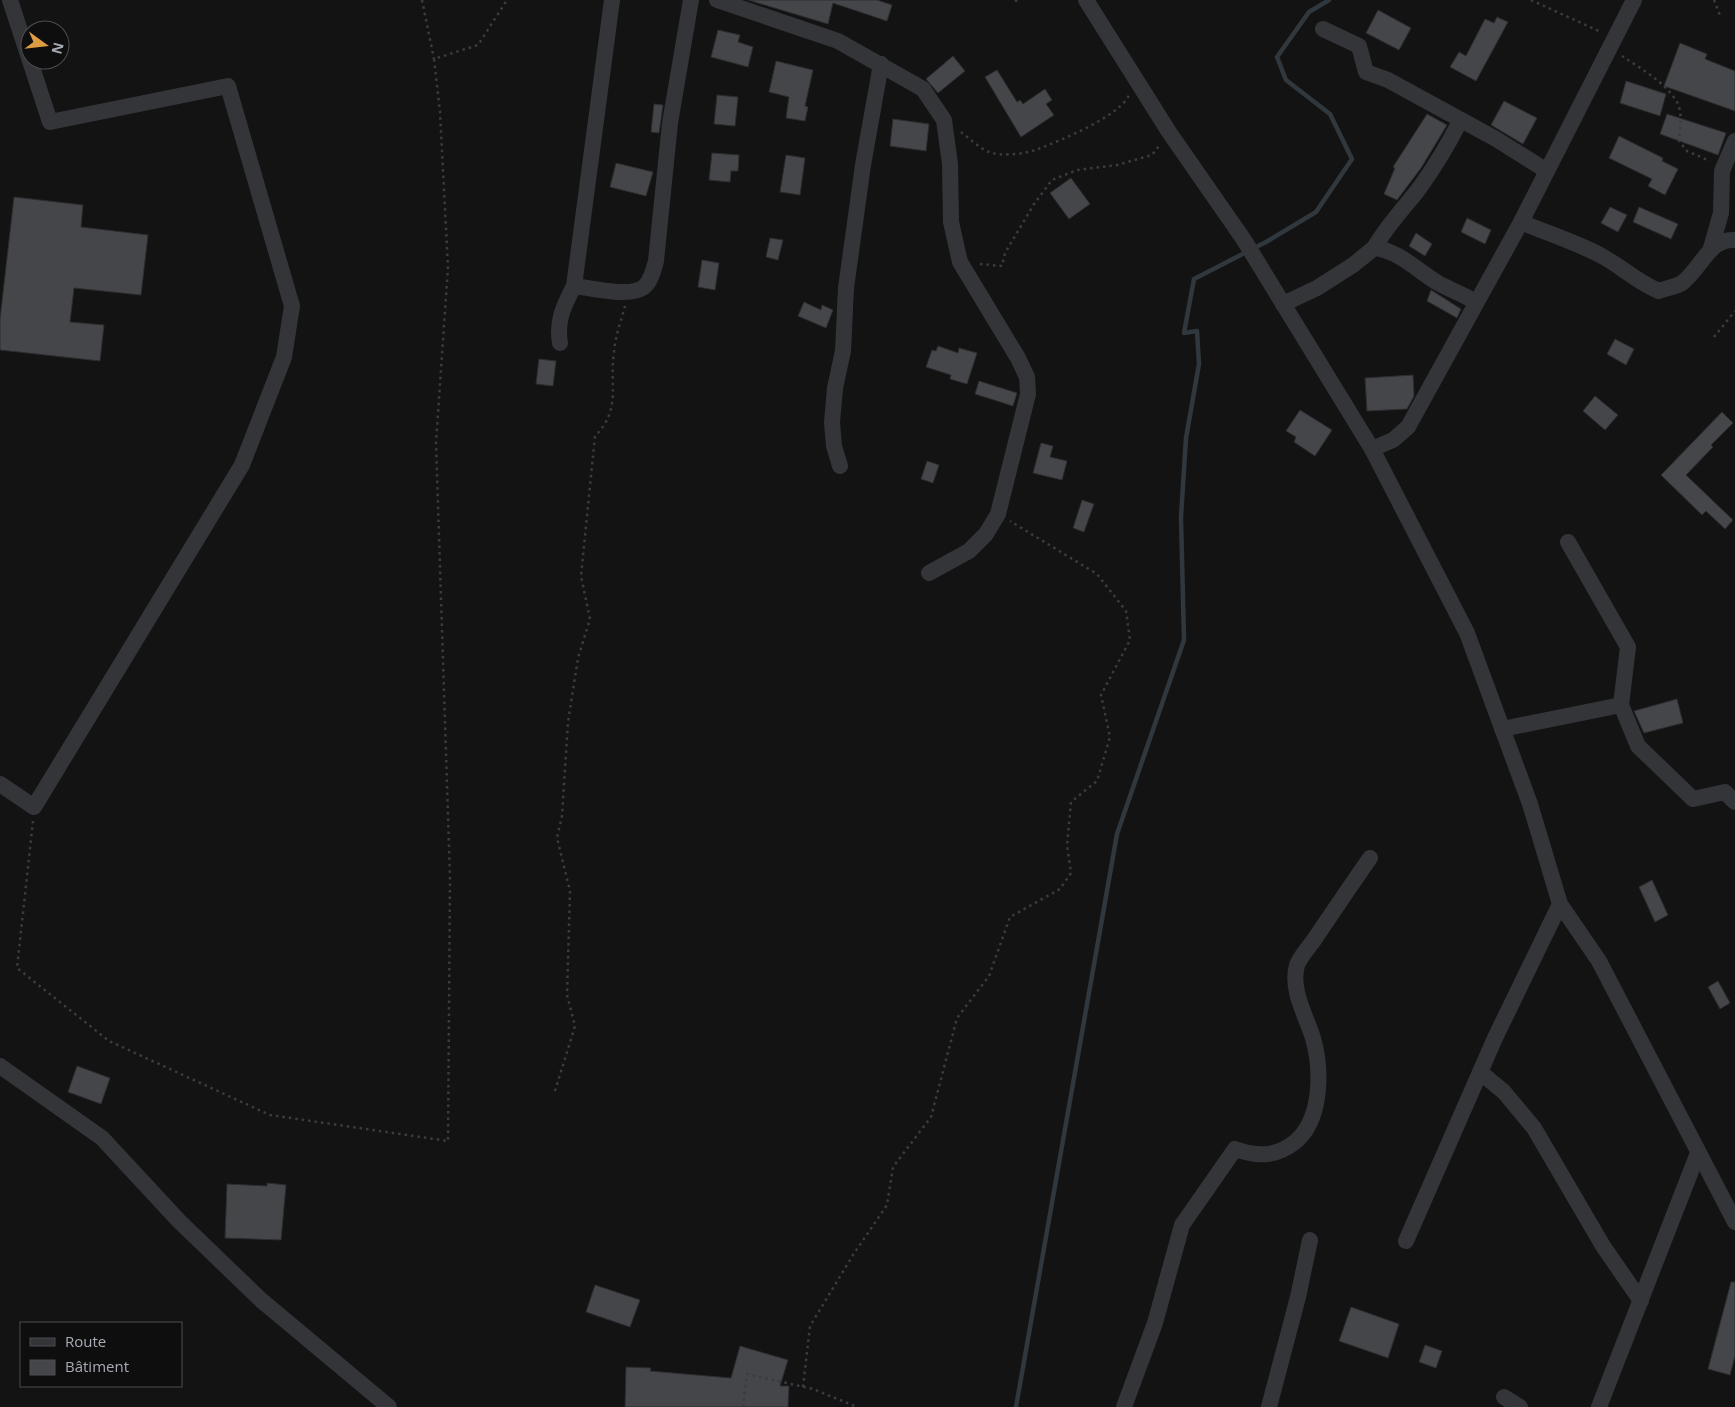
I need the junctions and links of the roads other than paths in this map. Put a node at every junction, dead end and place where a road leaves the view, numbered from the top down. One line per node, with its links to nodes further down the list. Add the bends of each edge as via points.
1 (10, 0): 26 (street, via 50,122 228,86 292,306 284,357 242,465 34,807)
2 (612, 0): 16 (street)
3 (691, 0): 16 (street, via 670,123 653,273 644,287 628,293)
4 (717, 0): 8 (street, via 838,41)
5 (1086, 0): 18 (street, via 1168,132 1244,240)
6 (1634, 0): 11 (street)
7 (1323, 29): 9 (street, via 1359,46 1366,72 1388,80)
8 (881, 64): 21 (street, via 863,165 846,288 843,351 835,388 832,422); 23 (street, via 923,89 944,120 950,164 951,222 960,262 1027,378 1028,394 998,514 986,534 969,551)
9 (1460, 121): 11 (street); 14 (street, via 1440,157)
10 (1735, 140): 15 (street, via 1722,171 1720,213)
11 (1547, 171): 12 (street)
12 (1521, 222): 15 (street, via 1598,254 1659,291 1680,284 1699,267); 17 (street)
13 (1735, 240): 15 (street, via 1724,240)
14 (1374, 248): 17 (street, via 1394,254); 18 (street, via 1317,288)
15 (1711, 248)
16 (574, 286): 19 (street, via 560,317)
17 (1476, 302): 20 (street, via 1408,428 1393,440)
18 (1283, 304): 20 (street)
19 (560, 343)
20 (1372, 449): 25 (street, via 1467,633)
21 (840, 466)
22 (1568, 542): 24 (street, via 1628,647)
23 (929, 573)
24 (1621, 705): 25 (street); 27 (street, via 1638,746 1693,799 1725,792)
25 (1502, 729): 29 (street, via 1530,804)
26 (0, 784)
27 (1735, 802)
28 (1370, 858): 39 (street, via 1297,965 1297,991 1314,1040 1319,1077 1314,1111 1303,1135 1284,1150 1269,1155 1235,1149 1182,1225 1155,1323)
29 (1560, 904): 31 (street); 32 (street, via 1599,961)
30 (0, 1066): 38 (street, via 102,1138 179,1221 261,1300)
31 (1480, 1072): 35 (street); 36 (street, via 1504,1092 1534,1128 1603,1246)
32 (1698, 1154): 33 (street); 36 (street)
33 (1735, 1222)
34 (1310, 1240): 40 (street)
35 (1406, 1241)
36 (1641, 1301): 42 (street)
37 (1504, 1397): 41 (street)
38 (389, 1407)
39 (1124, 1407)
40 (1269, 1407)
41 (1520, 1407)
42 (1599, 1407)

